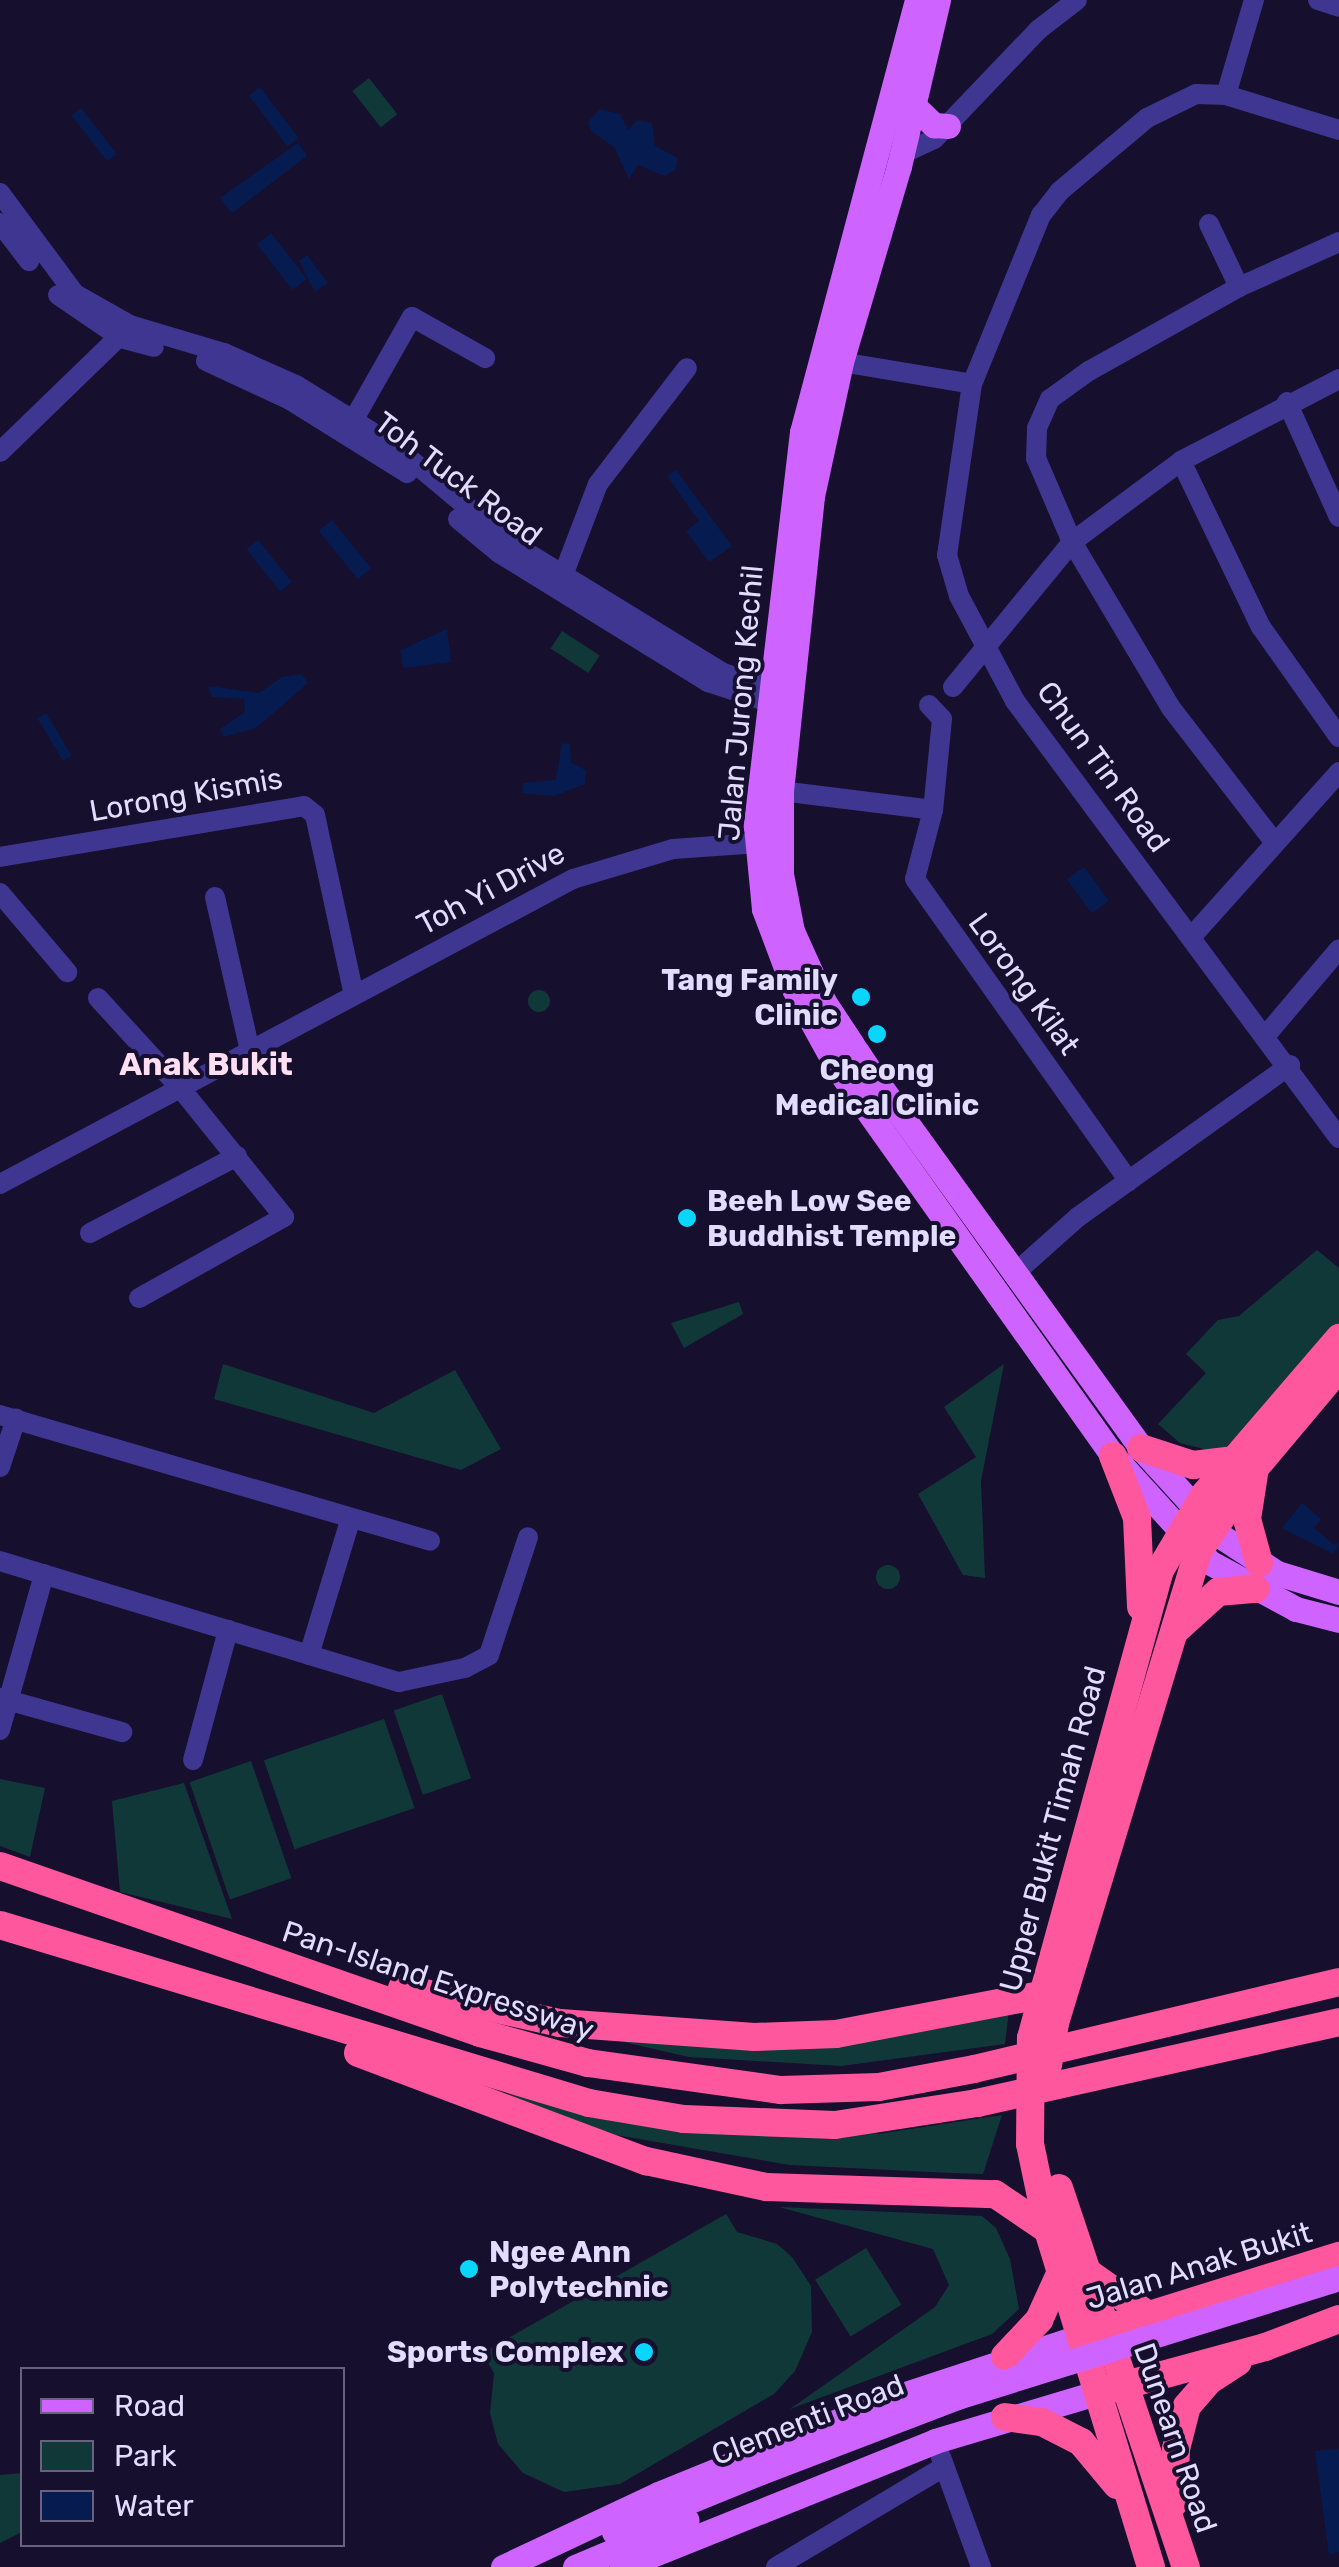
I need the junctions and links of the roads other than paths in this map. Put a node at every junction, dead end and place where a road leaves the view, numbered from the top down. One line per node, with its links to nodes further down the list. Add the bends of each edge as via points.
1 (917, 0): 11 (main road, Jalan Jurong Kechil)
2 (938, 0): 8 (main road, Jalan Jurong Kechil)
3 (1077, 0): 9 (street, via 1038,30)
4 (1254, 0): 7 (street)
5 (1318, 0): 6 (street)
6 (1339, 7)
7 (1226, 95): 10 (street, Chun Tin Road); 22 (street, Chun Tin Road, via 1196,94 1147,118 1060,191 1042,214)
8 (914, 106): 9 (main road, via 934,125); 11 (main road, Jalan Jurong Kechil)
9 (948, 126): 11 (street)
10 (1339, 130)
11 (890, 158): 19 (main road, Jalan Jurong Kechil); 32 (main road, Jalan Jurong Kechil, via 802,432)
12 (0, 193): 17 (street, Toh Tuck Road, via 75,294)
13 (0, 224): 17 (street, Toh Tuck Road, via 68,306)
14 (1209, 224): 16 (street)
15 (1339, 242): 16 (street)
16 (1239, 287): 28 (street, via 1050,399 1036,458)
17 (126, 332): 24 (street, Toh Tuck Road, via 235,357); 25 (street); 29 (street, Toh Tuck Road, via 217,364 333,424 402,469 500,553)
18 (484, 358): 24 (street, Toh Tuck Road, via 412,317)
19 (841, 362): 22 (street); 32 (main road, Jalan Jurong Kechil, via 812,496)
20 (687, 368): 29 (street, via 598,484)
21 (1339, 379): 23 (street)
22 (972, 384): 30 (street, Chun Tin Road, via 946,555)
23 (1286, 402): 26 (street); 27 (street)
24 (354, 419): 29 (street, Toh Tuck Road)
25 (0, 452)
26 (1182, 461): 28 (street); 34 (street, via 1262,627)
27 (1339, 517)
28 (1072, 542): 30 (street); 39 (street, via 1171,708)
29 (562, 581): 32 (street, Toh Tuck Road, via 708,682)
30 (985, 644): 31 (street); 43 (street, Chun Tin Road, via 1069,781)
31 (953, 687)
32 (783, 699): 36 (main road, Jalan Jurong Kechil); 38 (main road, Jalan Jurong Kechil)
33 (929, 705): 37 (street, Lorong Kilat, via 942,719)
34 (1339, 737)
35 (1339, 772): 39 (street)
36 (781, 791): 37 (street); 38 (main road, Jalan Jurong Kechil)
37 (933, 810): 54 (street, Lorong Kilat, via 915,879)
38 (768, 842): 46 (street, Toh Yi Drive, via 674,848 604,865); 57 (main road, Jalan Jurong Kechil, via 792,930 824,1002); 62 (main road, Jalan Jurong Kechil, via 776,950 838,1069)
39 (1276, 843): 43 (street)
40 (0, 858): 46 (street, Lorong Kismis, via 304,806 315,815)
41 (0, 893): 45 (street)
42 (215, 897): 49 (street)
43 (1193, 936): 48 (street, Chun Tin Road)
44 (1339, 949): 48 (street)
45 (66, 972)
46 (354, 995): 49 (street, Toh Yi Drive)
47 (98, 998): 51 (street)
48 (1267, 1034): 50 (street, Chun Tin Road)
49 (250, 1051): 51 (street, Toh Yi Drive)
50 (1290, 1065): 52 (street, Chun Tin Road); 54 (street)
51 (182, 1090): 53 (street); 55 (street, Toh Yi Drive)
52 (1337, 1130)
53 (237, 1156): 56 (street); 58 (street, via 283,1221)
54 (1129, 1181): 57 (street)
55 (0, 1184)
56 (90, 1233)
57 (1014, 1274): 61 (main road, Jalan Jurong Kechil)
58 (139, 1298)
59 (1338, 1347): 63 (highway, Upper Bukit Timah Road)
60 (8, 1417): 64 (street); 65 (street)
61 (1141, 1448): 63 (highway, via 1192,1465); 66 (main road, Jalan Jurong Kechil)
62 (1114, 1456): 69 (main road, Jalan Jurong Kechil); 76 (highway, via 1137,1518)
63 (1244, 1464): 66 (highway, Upper Bukit Timah Road); 72 (highway)
64 (0, 1467)
65 (352, 1518): 68 (street); 78 (street)
66 (1204, 1518): 69 (highway, Upper Bukit Timah Road); 72 (main road, Jalan Jurong Kechil)
67 (528, 1536): 78 (street, via 497,1639 479,1664 399,1682)
68 (430, 1541)
69 (1189, 1543): 72 (main road, Jalan Jurong Kechil); 75 (highway, Upper Bukit Timah Road); 76 (highway, Upper Bukit Timah Road)
70 (0, 1560): 71 (street)
71 (44, 1574): 77 (street); 79 (street)
72 (1258, 1576): 73 (main road, Jalan Jurong Kechil); 74 (main road, Jalan Jurong Kechil); 75 (highway, via 1218,1592)
73 (1339, 1592)
74 (1339, 1620)
75 (1178, 1628): 92 (highway, Upper Bukit Timah Road, via 1055,2023 1047,2069 1049,2140)
76 (1142, 1629): 87 (highway, Upper Bukit Timah Road)
77 (228, 1630): 78 (street); 82 (street)
78 (309, 1654)
79 (4, 1699): 80 (street); 81 (street)
80 (0, 1730)
81 (122, 1732)
82 (193, 1760)
83 (0, 1866): 86 (highway, Pan-Island Expressway)
84 (0, 1925): 88 (highway)
85 (1339, 1982): 86 (highway, Pan-Island Expressway, bridge, via 879,2087 730,2087 588,2063)
86 (357, 1990): 87 (highway, via 386,1985 560,2023 754,2037 836,2034)
87 (1041, 1995): 90 (highway, Upper Bukit Timah Road, via 1028,2106)
88 (268, 2008): 89 (highway, bridge, via 589,2102 684,2118 835,2125 976,2103); 90 (highway, via 297,2029 646,2160 766,2186 994,2194)
89 (1339, 2022)
90 (1048, 2230): 92 (highway, Upper Bukit Timah Road)
91 (1339, 2256): 95 (highway, Jalan Anak Bukit)
92 (1070, 2270): 96 (highway); 99 (highway, via 1039,2320); 101 (highway, Upper Bukit Timah Road)
93 (1339, 2278): 101 (main road, Jalan Anak Bukit, bridge)
94 (1339, 2296): 101 (main road)
95 (1203, 2302): 96 (highway, Jalan Anak Bukit); 100 (highway, via 1207,2335)
96 (1151, 2317): 101 (highway, Jalan Anak Bukit)
97 (1339, 2318): 98 (highway)
98 (1266, 2347): 100 (highway); 108 (highway, via 1210,2380 1187,2406 1172,2485)
99 (1005, 2356): 101 (main road, Clementi Road); 102 (main road, Clementi Road)
100 (1228, 2357): 101 (highway)
101 (1107, 2360): 103 (main road); 106 (main road, Clementi Road); 107 (highway); 108 (highway, Dunearn Road)
102 (944, 2381): 103 (main road, via 976,2387); 109 (main road, Clementi Road, via 658,2494)
103 (993, 2422): 104 (main road); 107 (highway, via 1042,2422 1081,2442)
104 (935, 2441): 105 (street); 112 (main road)
105 (944, 2467): 113 (street); 114 (street)
106 (766, 2478): 110 (main road, Clementi Road); 111 (main road, Clementi Road)
107 (1130, 2502): 115 (highway)
108 (1182, 2557)
109 (504, 2567)
110 (526, 2567)
111 (575, 2567)
112 (622, 2567)
113 (776, 2567)
114 (981, 2567)
115 (1151, 2567)

